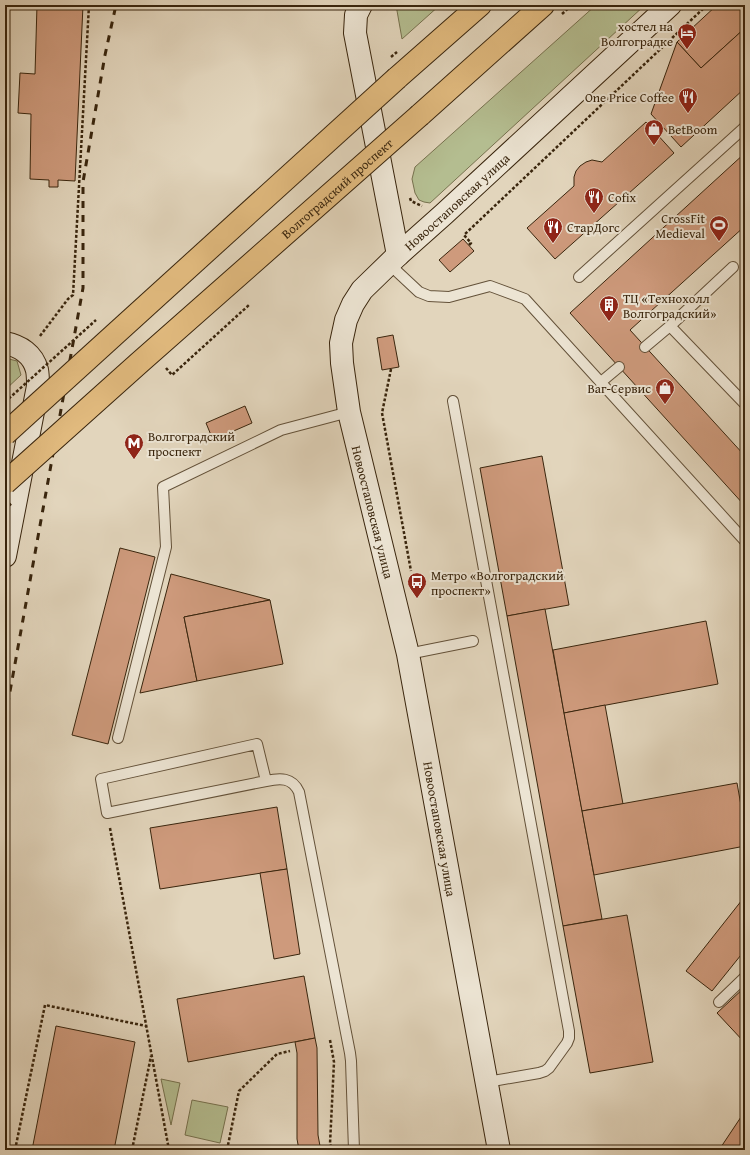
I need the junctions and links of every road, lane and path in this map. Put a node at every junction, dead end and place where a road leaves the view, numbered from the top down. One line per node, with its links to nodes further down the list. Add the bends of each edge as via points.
1 (89, 5): 14 (path, via 73,295)
2 (360, 5): 9 (main road, via 356,15 355,33)
3 (480, 5): 23 (main road, bridge)
4 (543, 5): 24 (main road, Волгоградский проспект, bridge)
5 (670, 5): 9 (main road, Новоостаповская улица)
6 (707, 5): 8 (path, via 464,235 471,243)
7 (745, 127): 11 (lane)
8 (469, 245)
9 (394, 259): 19 (lane, via 419,292 429,296 449,297 490,286 525,299); 22 (main road, Новоостаповская улица, via 362,290 346,320 341,343)
10 (733, 267): 13 (lane)
11 (579, 277)
12 (250, 305): 17 (path, via 172,375)
13 (670, 326): 16 (lane); 21 (lane)
14 (40, 337)
15 (5, 343): 26 (main road, via 24,351 33,360 38,386)
16 (645, 347)
17 (165, 367)
18 (619, 367): 19 (lane)
19 (601, 382): 25 (lane)
20 (454, 401): 38 (lane, via 569,1031 567,1043 545,1071)
21 (745, 404)
22 (349, 412): 28 (main road, Новоостаповская улица); 29 (lane, via 281,430 163,487 166,547)
23 (5, 434)
24 (5, 483)
25 (745, 541)
26 (5, 556)
27 (472, 641): 28 (lane)
28 (408, 654): 38 (main road, Новоостаповская улица)
29 (118, 738)
30 (266, 780): 31 (lane); 31 (lane, via 258,744 101,779); 46 (lane, via 285,779 296,785 299,792 350,1057)
31 (107, 813): 34 (path)
32 (745, 977): 33 (lane)
33 (719, 1002)
34 (146, 1026): 37 (path); 40 (path, via 45,1005)
35 (330, 1040): 45 (path, via 334,1062 330,1144)
36 (290, 1051): 43 (path, via 277,1054 239,1091)
37 (151, 1054): 41 (path); 42 (path)
38 (487, 1082): 47 (main road, Новоостаповская улица)
39 (285, 1149): 44 (path)
40 (15, 1150)
41 (132, 1150)
42 (169, 1150)
43 (227, 1150)
44 (254, 1150)
45 (332, 1150)
46 (354, 1150)
47 (499, 1150)

